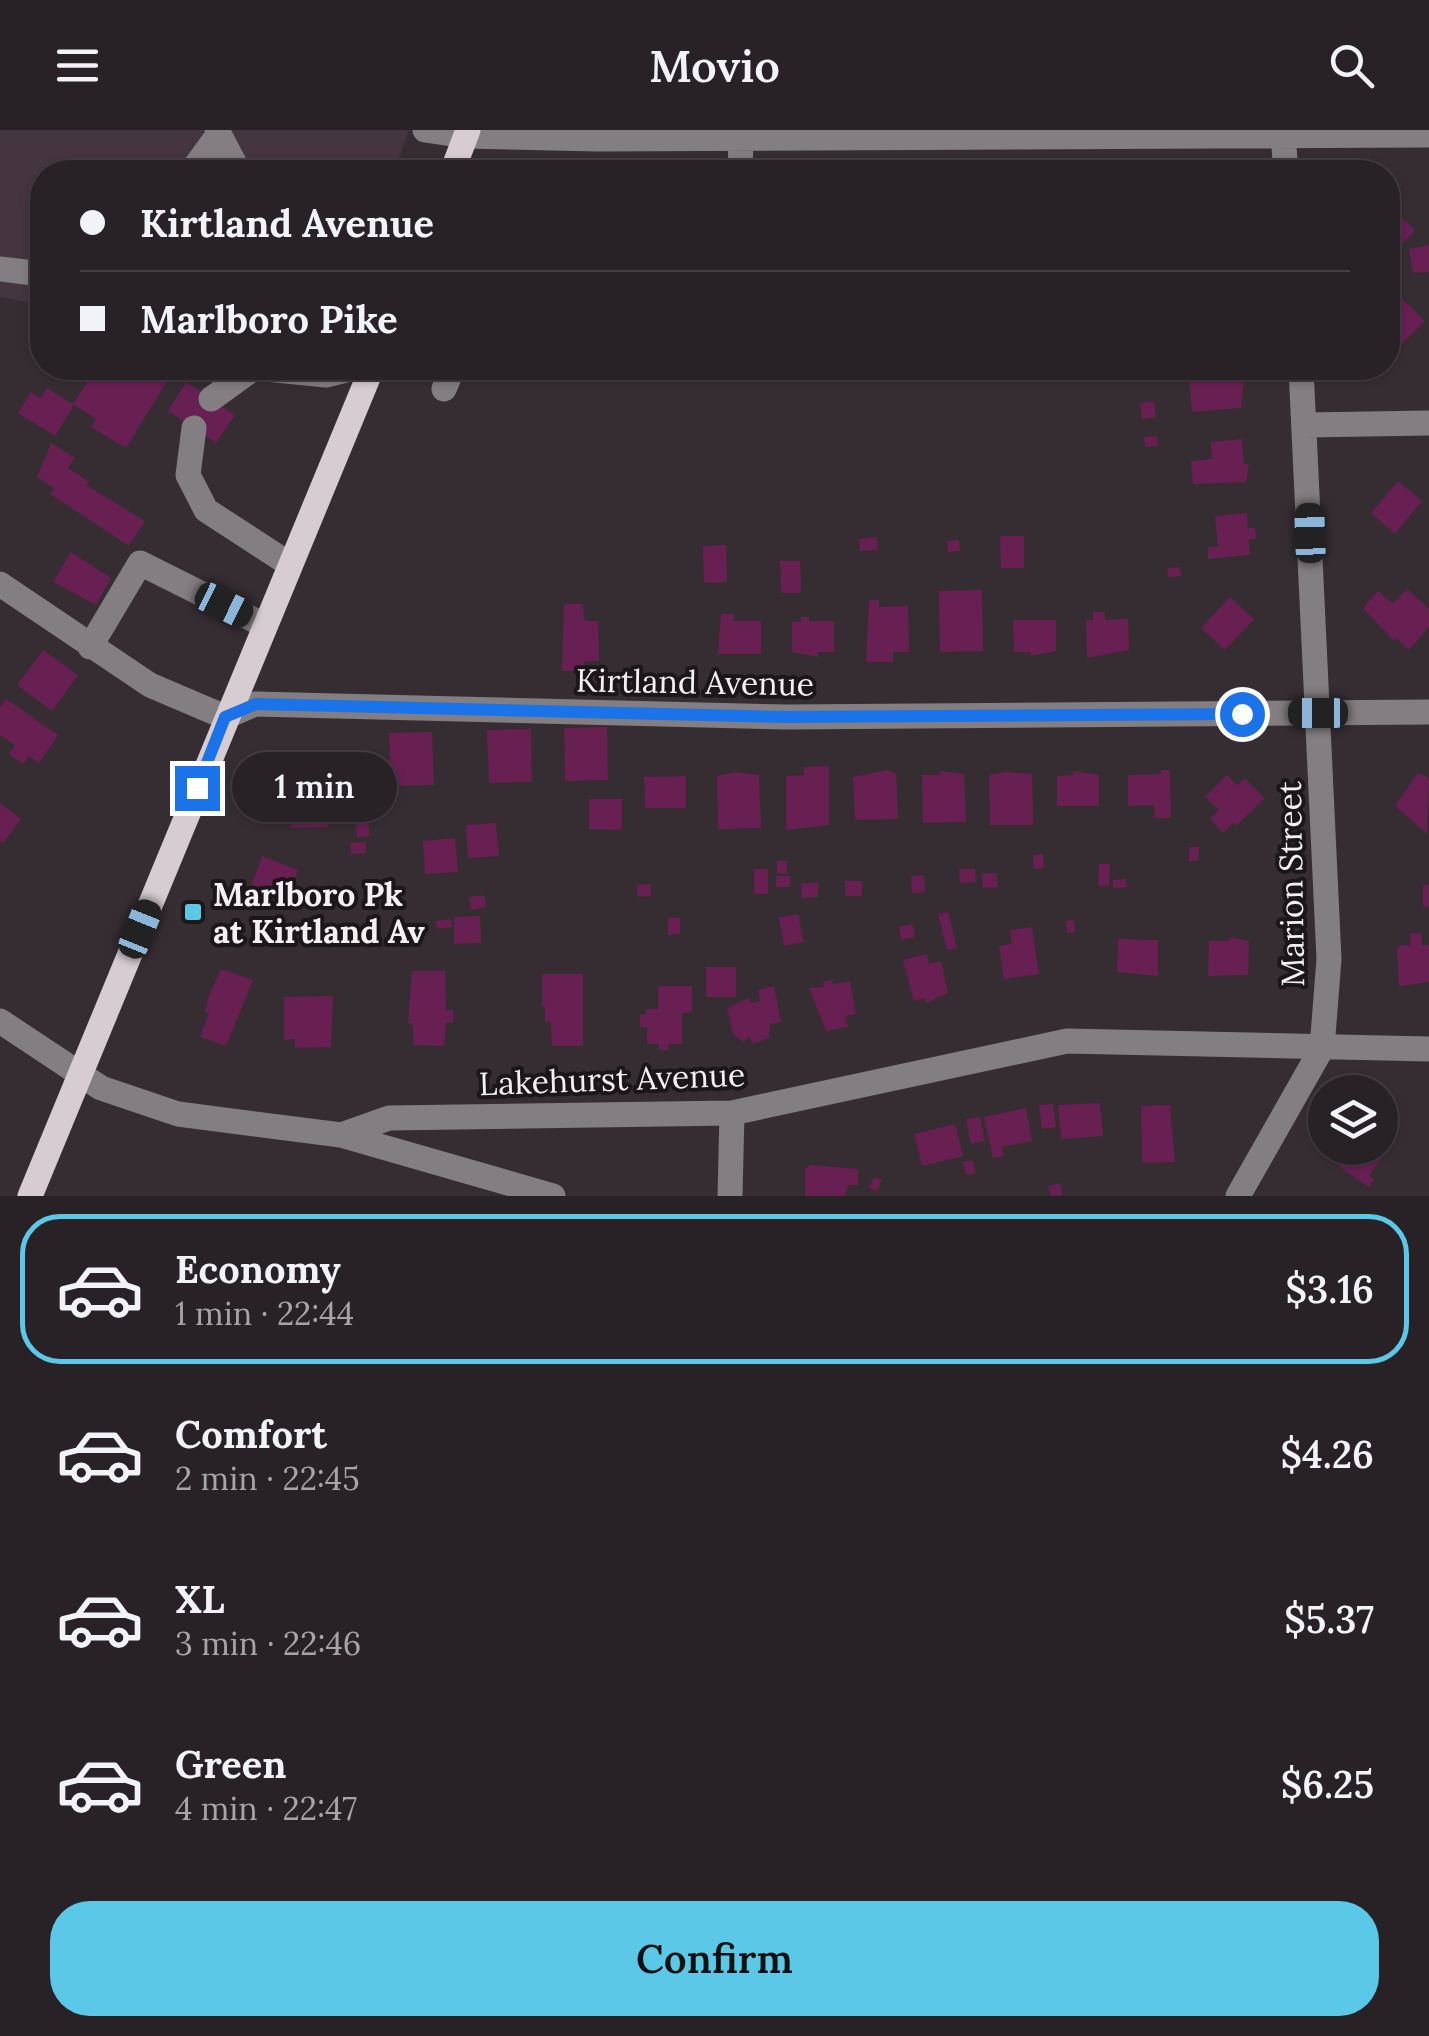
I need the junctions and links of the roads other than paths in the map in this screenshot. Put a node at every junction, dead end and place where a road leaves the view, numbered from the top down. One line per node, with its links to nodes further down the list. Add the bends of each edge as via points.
1 (424, 130): 3 (street)
2 (217, 133): 8 (street); 9 (street)
3 (467, 133): 7 (street); 10 (main road)
4 (1121, 134): 6 (street); 7 (street)
5 (1429, 134): 6 (street)
6 (1283, 135): 12 (street)
7 (741, 139): 11 (street)
8 (199, 160)
9 (233, 160)
10 (457, 160)
11 (740, 160)
12 (1285, 160)
13 (0, 269): 14 (street)
14 (30, 273)
15 (237, 380): 18 (street)
16 (367, 380): 22 (main road)
17 (1302, 380): 20 (street, Marion Street)
18 (211, 399)
19 (1429, 423): 20 (street)
20 (1305, 426): 27 (street, Marion Street)
21 (194, 428): 22 (street, via 188,476 206,510)
22 (290, 564): 24 (main road)
23 (0, 584): 25 (street)
24 (264, 625): 25 (street, via 140,563); 28 (main road)
25 (90, 646): 28 (street, via 150,685)
26 (1429, 712): 27 (street, Kirtland Avenue)
27 (1318, 713): 28 (street, Kirtland Avenue, via 786,717 256,704); 30 (street, Marion Street, via 1329,959)
28 (225, 717): 32 (main road)
29 (0, 1021): 32 (street, Lakehurst Avenue)
30 (1322, 1048): 31 (street, Lakehurst Avenue); 33 (street, Lakehurst Avenue, via 1052,1043); 38 (street, Marion Street)
31 (1429, 1049)
32 (81, 1077): 34 (street, Lakehurst Avenue, via 178,1114); 35 (main road)
33 (732, 1112): 34 (street, Lakehurst Avenue, via 388,1118); 37 (street)
34 (341, 1134): 36 (street)
35 (30, 1196)
36 (553, 1196)
37 (730, 1196)
38 (1238, 1196)

